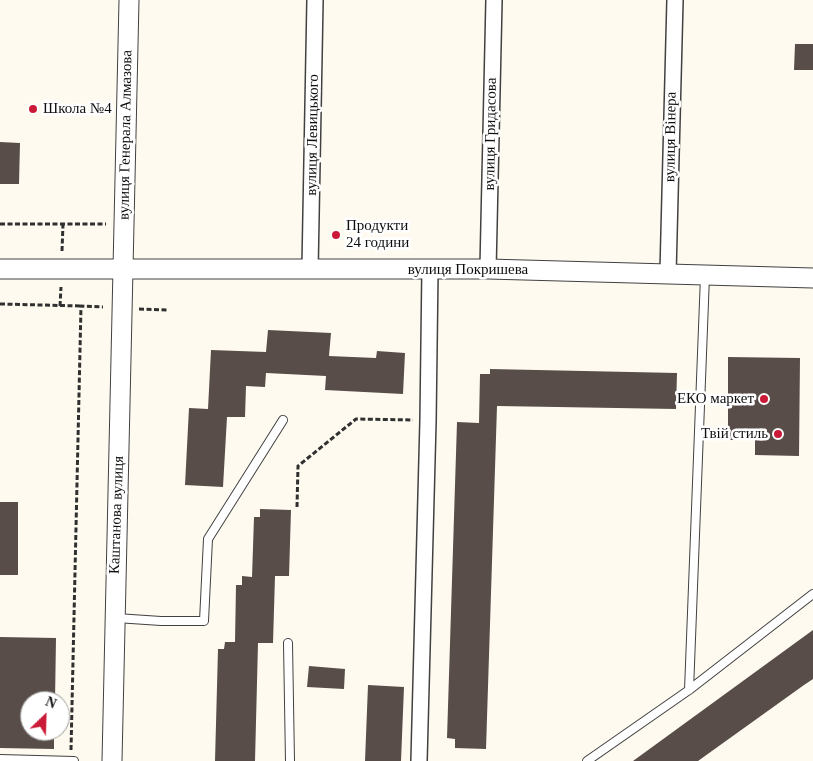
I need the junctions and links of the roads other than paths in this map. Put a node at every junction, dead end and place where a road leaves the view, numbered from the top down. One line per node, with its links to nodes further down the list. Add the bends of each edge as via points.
1 (129, 0): 9 (street, вулиця Генерала Алмазова)
2 (315, 0): 6 (street, вулиця Левицького)
3 (494, 0): 8 (street, вулиця Гридасова)
4 (675, 0): 10 (street, вулиця Вінера)
5 (0, 269): 9 (street, вулиця Покришева)
6 (310, 269): 7 (street, вулиця Покришева); 9 (street, вулиця Покришева)
7 (430, 269): 8 (street, вулиця Покришева); 22 (street)
8 (488, 269): 10 (street, вулиця Покришева)
9 (124, 270): 15 (street, Каштанова вулиця)
10 (668, 273): 11 (street, вулиця Покришева)
11 (705, 274): 12 (street, вулиця Покришева); 17 (lane)
12 (813, 278)
13 (283, 420): 15 (lane, via 208,539 204,621)
14 (813, 594): 17 (lane)
15 (114, 618): 20 (street, Каштанова вулиця)
16 (288, 643): 21 (lane)
17 (690, 690): 23 (lane)
18 (0, 759): 19 (lane)
19 (72, 761)
20 (112, 761)
21 (290, 761)
22 (419, 761)
23 (587, 761)

